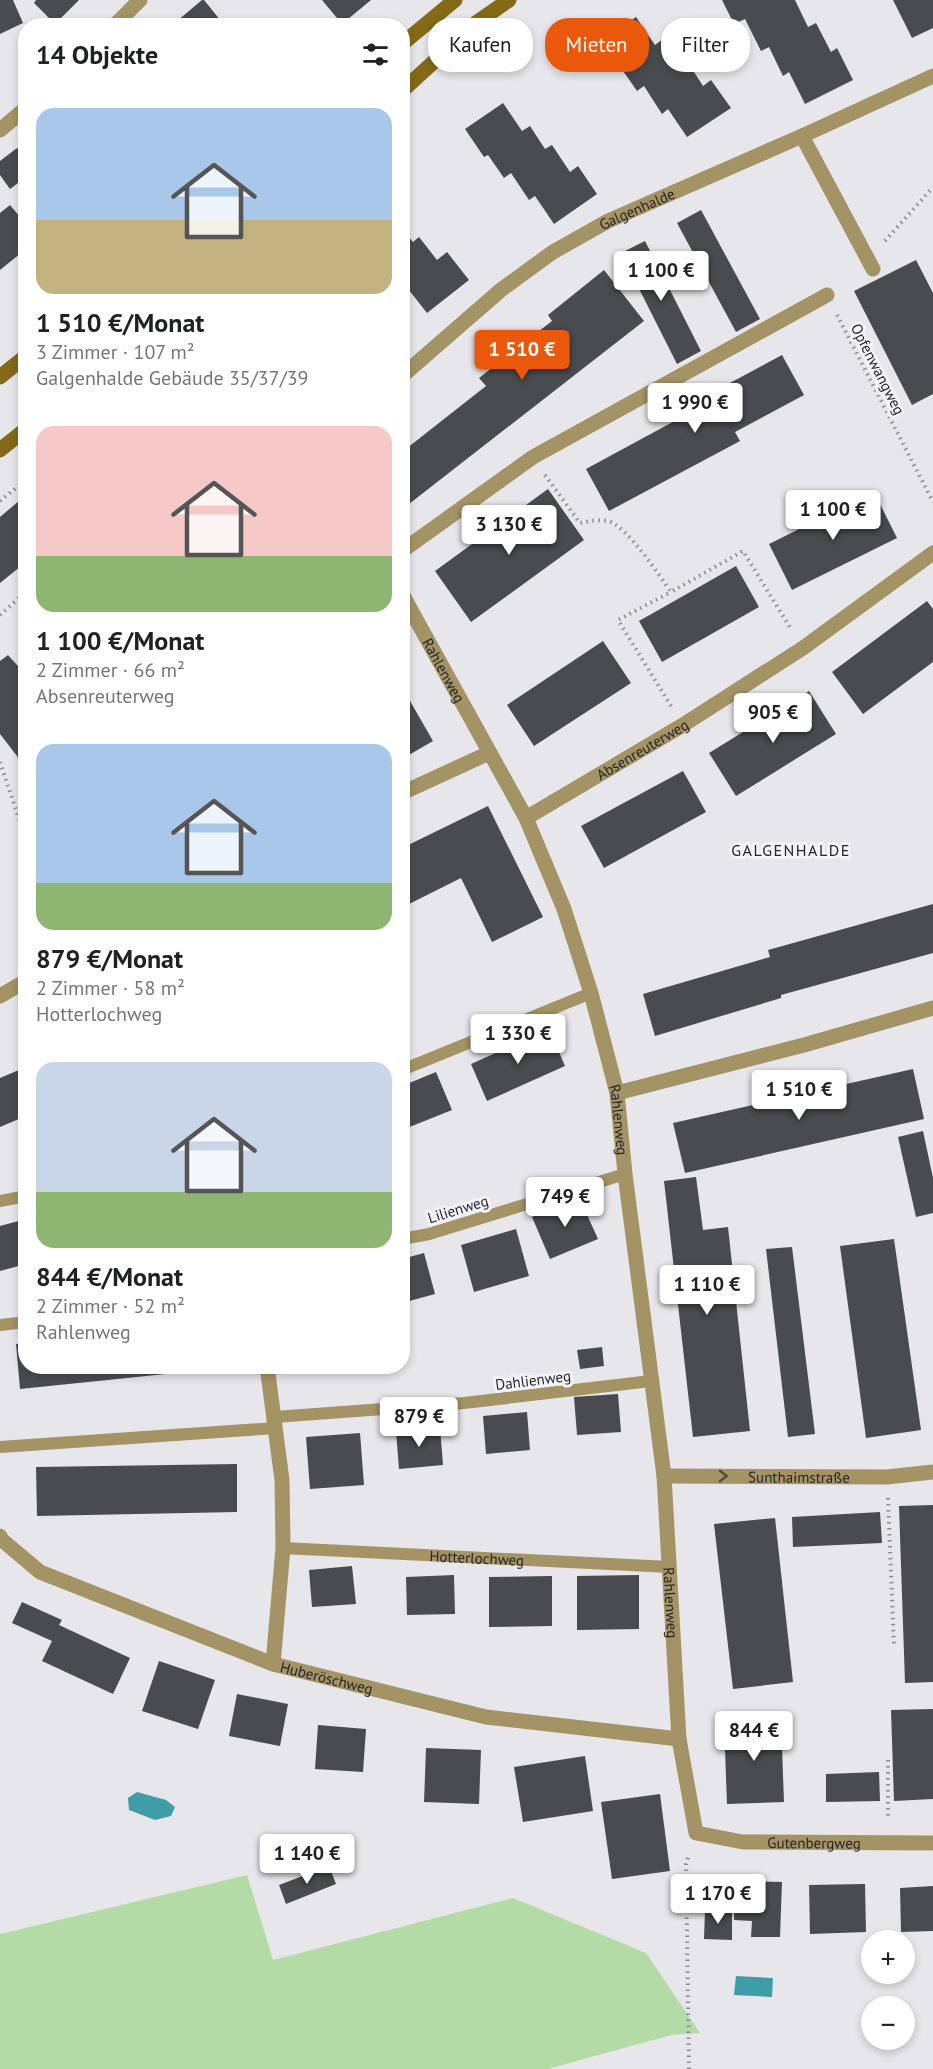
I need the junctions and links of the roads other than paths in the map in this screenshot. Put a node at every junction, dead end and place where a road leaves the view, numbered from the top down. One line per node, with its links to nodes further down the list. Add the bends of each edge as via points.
1 (140, 0): 4 (street)
2 (455, 0): 5 (street)
3 (509, 0): 7 (street, via 477,23)
4 (122, 18)
5 (410, 37)
6 (933, 76): 10 (street, Galgenhalde)
7 (410, 84)
8 (18, 115): 9 (street)
9 (0, 130)
10 (802, 136): 11 (street); 14 (street, Galgenhalde, via 608,221 553,252 501,289)
11 (873, 269)
12 (827, 295): 18 (street, via 533,457)
13 (18, 362): 15 (street)
14 (410, 369)
15 (0, 377)
16 (18, 435): 17 (street)
17 (0, 450)
18 (410, 544)
19 (933, 553): 23 (street, Absenreuterweg, via 803,648)
20 (410, 609): 21 (street, Rahlenweg)
21 (489, 753): 22 (street); 23 (street, Rahlenweg)
22 (410, 789)
23 (526, 818): 25 (street, Rahlenweg, via 564,909)
24 (18, 986): 26 (street)
25 (591, 993): 28 (lane); 29 (street, Rahlenweg)
26 (0, 996)
27 (933, 1008): 29 (street)
28 (410, 1067)
29 (617, 1093): 30 (street, Rahlenweg)
30 (625, 1174): 33 (lane, Lilienweg); 37 (street, Rahlenweg)
31 (18, 1198): 32 (lane)
32 (0, 1201)
33 (410, 1238)
34 (18, 1323): 35 (lane)
35 (0, 1325)
36 (268, 1374): 38 (street)
37 (651, 1381): 38 (lane, Dahlienweg); 41 (street, Rahlenweg)
38 (276, 1423): 39 (lane, Dahlienweg); 43 (street)
39 (0, 1447)
40 (933, 1472): 41 (street, Sunthaimstraße, one-way to 40, via 886,1477)
41 (664, 1476): 44 (street, Rahlenweg)
42 (0, 1536): 45 (street, Huberöschweg, via 40,1572)
43 (283, 1548): 44 (lane, Hotterlochweg); 45 (street)
44 (670, 1567): 46 (street, Rahlenweg)
45 (273, 1664): 46 (street, Huberöschweg, via 486,1717)
46 (679, 1739): 47 (street, Rahlenweg)
47 (696, 1833): 48 (street, Gutenbergweg, via 743,1842)
48 (933, 1843)

